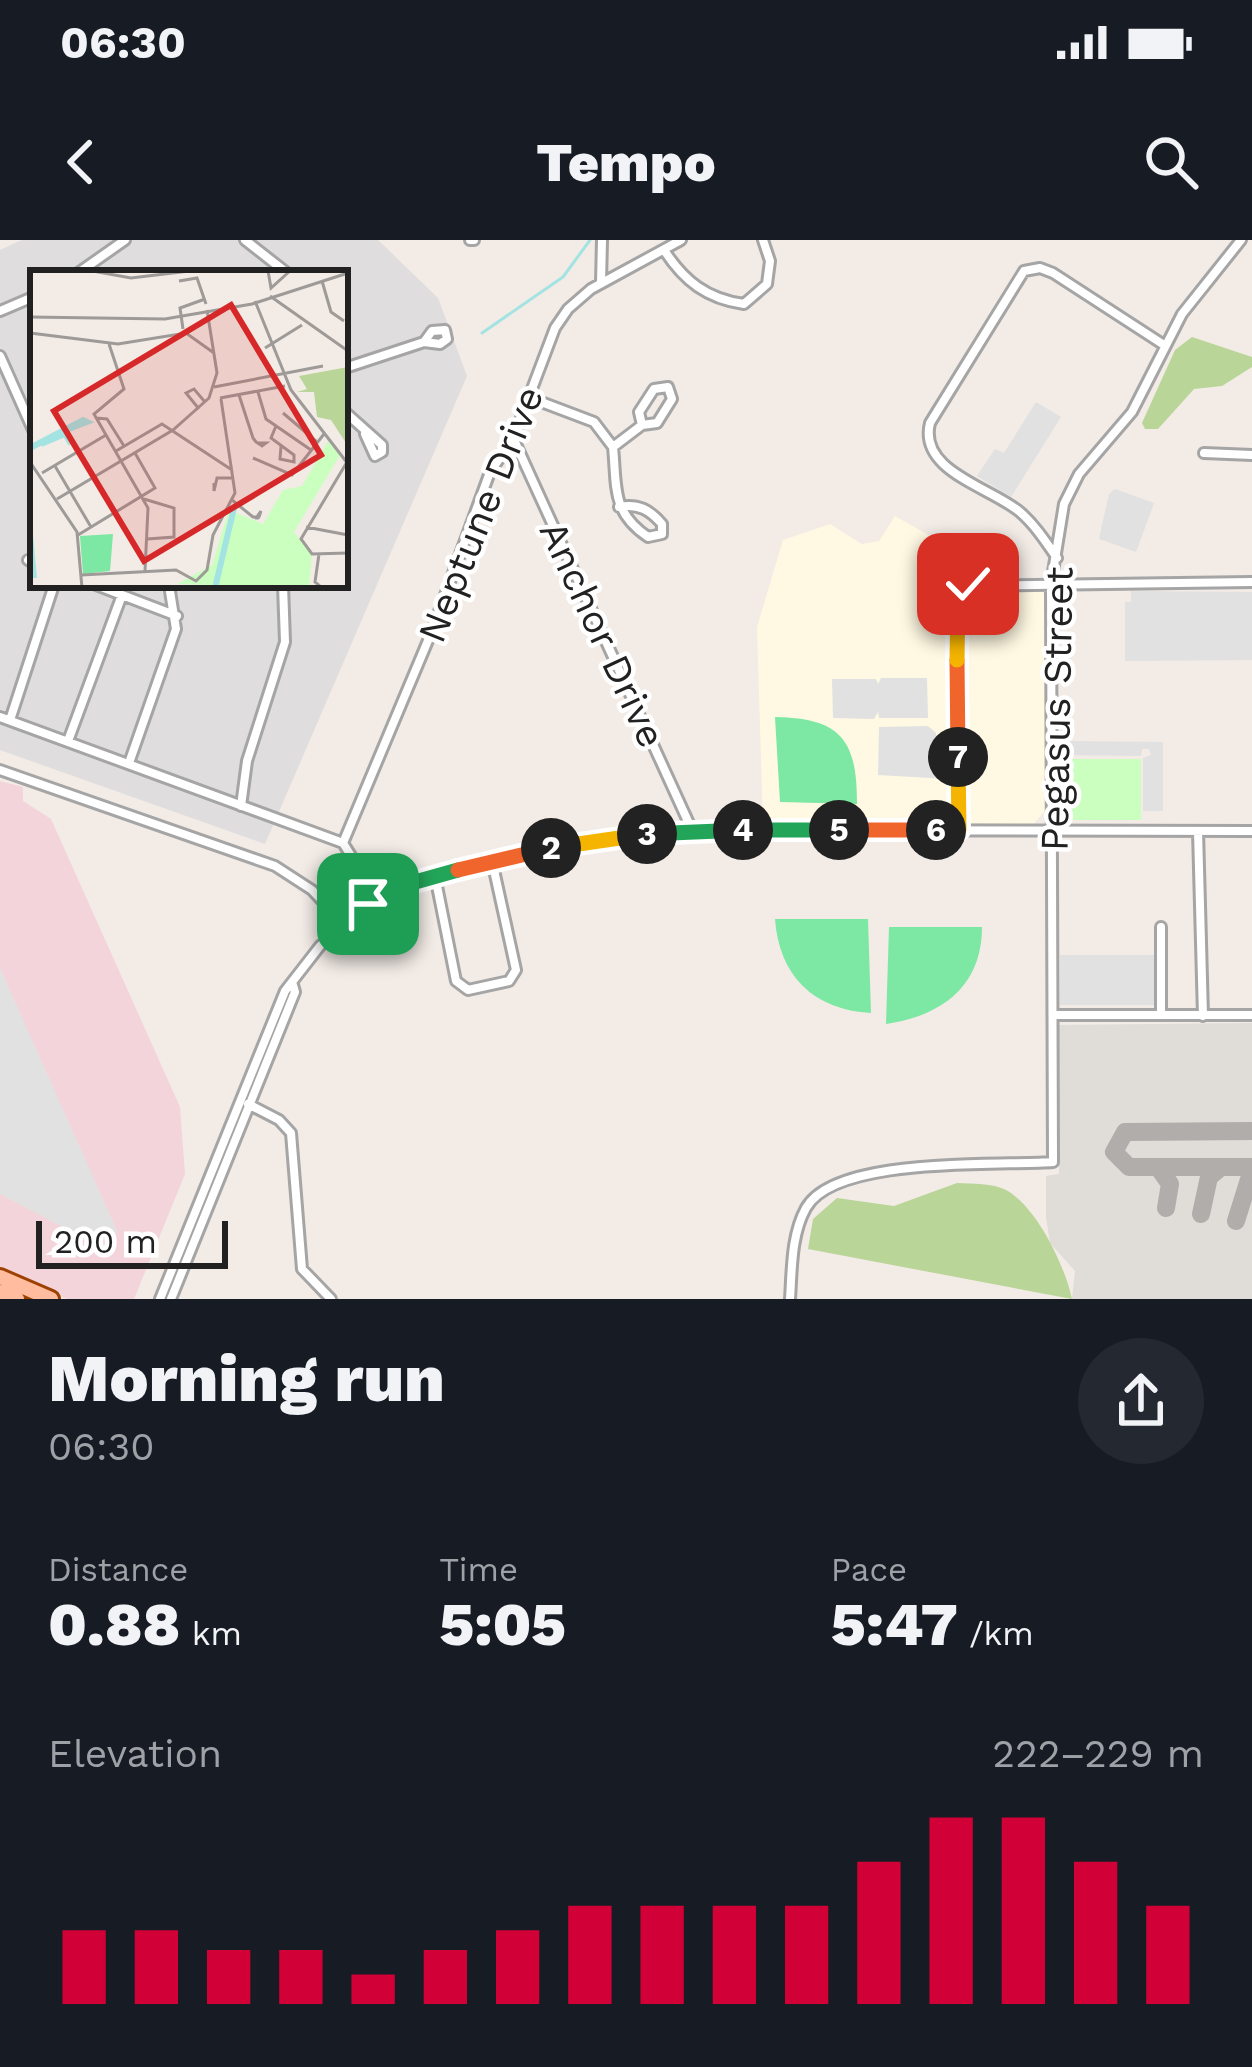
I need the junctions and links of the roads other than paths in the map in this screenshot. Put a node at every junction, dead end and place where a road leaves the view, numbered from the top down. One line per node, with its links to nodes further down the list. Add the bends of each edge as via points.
1 (124, 240): 8 (street)
2 (245, 240): 9 (street)
3 (602, 240): 10 (street)
4 (681, 240): 7 (street, Neptune Drive)
5 (763, 240): 7 (street, via 767,284 744,304 692,285)
6 (1241, 240): 14 (street, Pegasus Street)
7 (664, 250): 10 (street, Neptune Drive)
8 (82, 270)
9 (283, 270)
10 (601, 284): 17 (street, Neptune Drive, via 568,309)
11 (30, 298): 12 (street)
12 (0, 310)
13 (424, 342): 16 (street)
14 (1164, 345): 27 (street, Pegasus Street, via 1132,412 1064,504); 27 (street, via 1053,273 1024,271 930,423 937,459 1020,513)
15 (0, 356): 19 (street)
16 (348, 367)
17 (528, 397): 22 (street, Neptune Drive); 23 (street, via 595,422)
18 (348, 415): 21 (street)
19 (30, 423)
20 (642, 425): 20 (street, via 657,423 672,399 668,388 654,388 639,412); 23 (street)
21 (365, 434)
22 (513, 439): 41 (street, Anchor Drive); 46 (street, Neptune Drive, via 490,472)
23 (613, 447): 26 (street)
24 (1204, 453): 25 (street)
25 (1252, 455)
26 (619, 507): 26 (street, via 648,537 662,534 654,515)
27 (1058, 560): 29 (street, Pegasus Street)
28 (1252, 582): 29 (street)
29 (1051, 584): 42 (street, via 961,590); 45 (street, Pegasus Street)
30 (53, 588): 36 (street)
31 (103, 588): 34 (street)
32 (170, 588): 35 (street)
33 (283, 588): 40 (street, via 285,643)
34 (122, 595): 35 (street); 37 (street)
35 (177, 616): 38 (street)
36 (5, 718): 37 (street)
37 (68, 741): 38 (street)
38 (129, 763): 40 (street)
39 (0, 770): 50 (street, via 259,860)
40 (241, 806): 46 (street)
41 (692, 830): 42 (street); 47 (street)
42 (959, 830): 45 (street)
43 (1198, 831): 44 (street); 45 (street); 56 (street)
44 (1252, 831)
45 (1053, 832): 55 (street, Pegasus Street)
46 (343, 842): 49 (street)
47 (492, 861): 48 (street); 48 (street, via 515,977 461,987)
48 (435, 876): 51 (street)
49 (368, 883)
50 (320, 897): 51 (street, via 346,907); 52 (street)
51 (368, 904): 52 (street)
52 (345, 925): 58 (street, via 292,985)
53 (1161, 926): 54 (street)
54 (1161, 1015): 55 (street); 56 (street)
55 (1053, 1016): 66 (street, Pegasus Street, via 1053,1162 884,1172 828,1186 798,1227)
56 (1203, 1016): 57 (street)
57 (1252, 1016)
58 (244, 1103): 63 (street); 64 (street); 65 (street, via 291,1133 302,1269)
59 (0, 1277): 62 (main road)
60 (0, 1292): 61 (main road)
61 (16, 1299)
62 (51, 1299)
63 (160, 1299)
64 (171, 1299)
65 (331, 1299)
66 (790, 1299)

